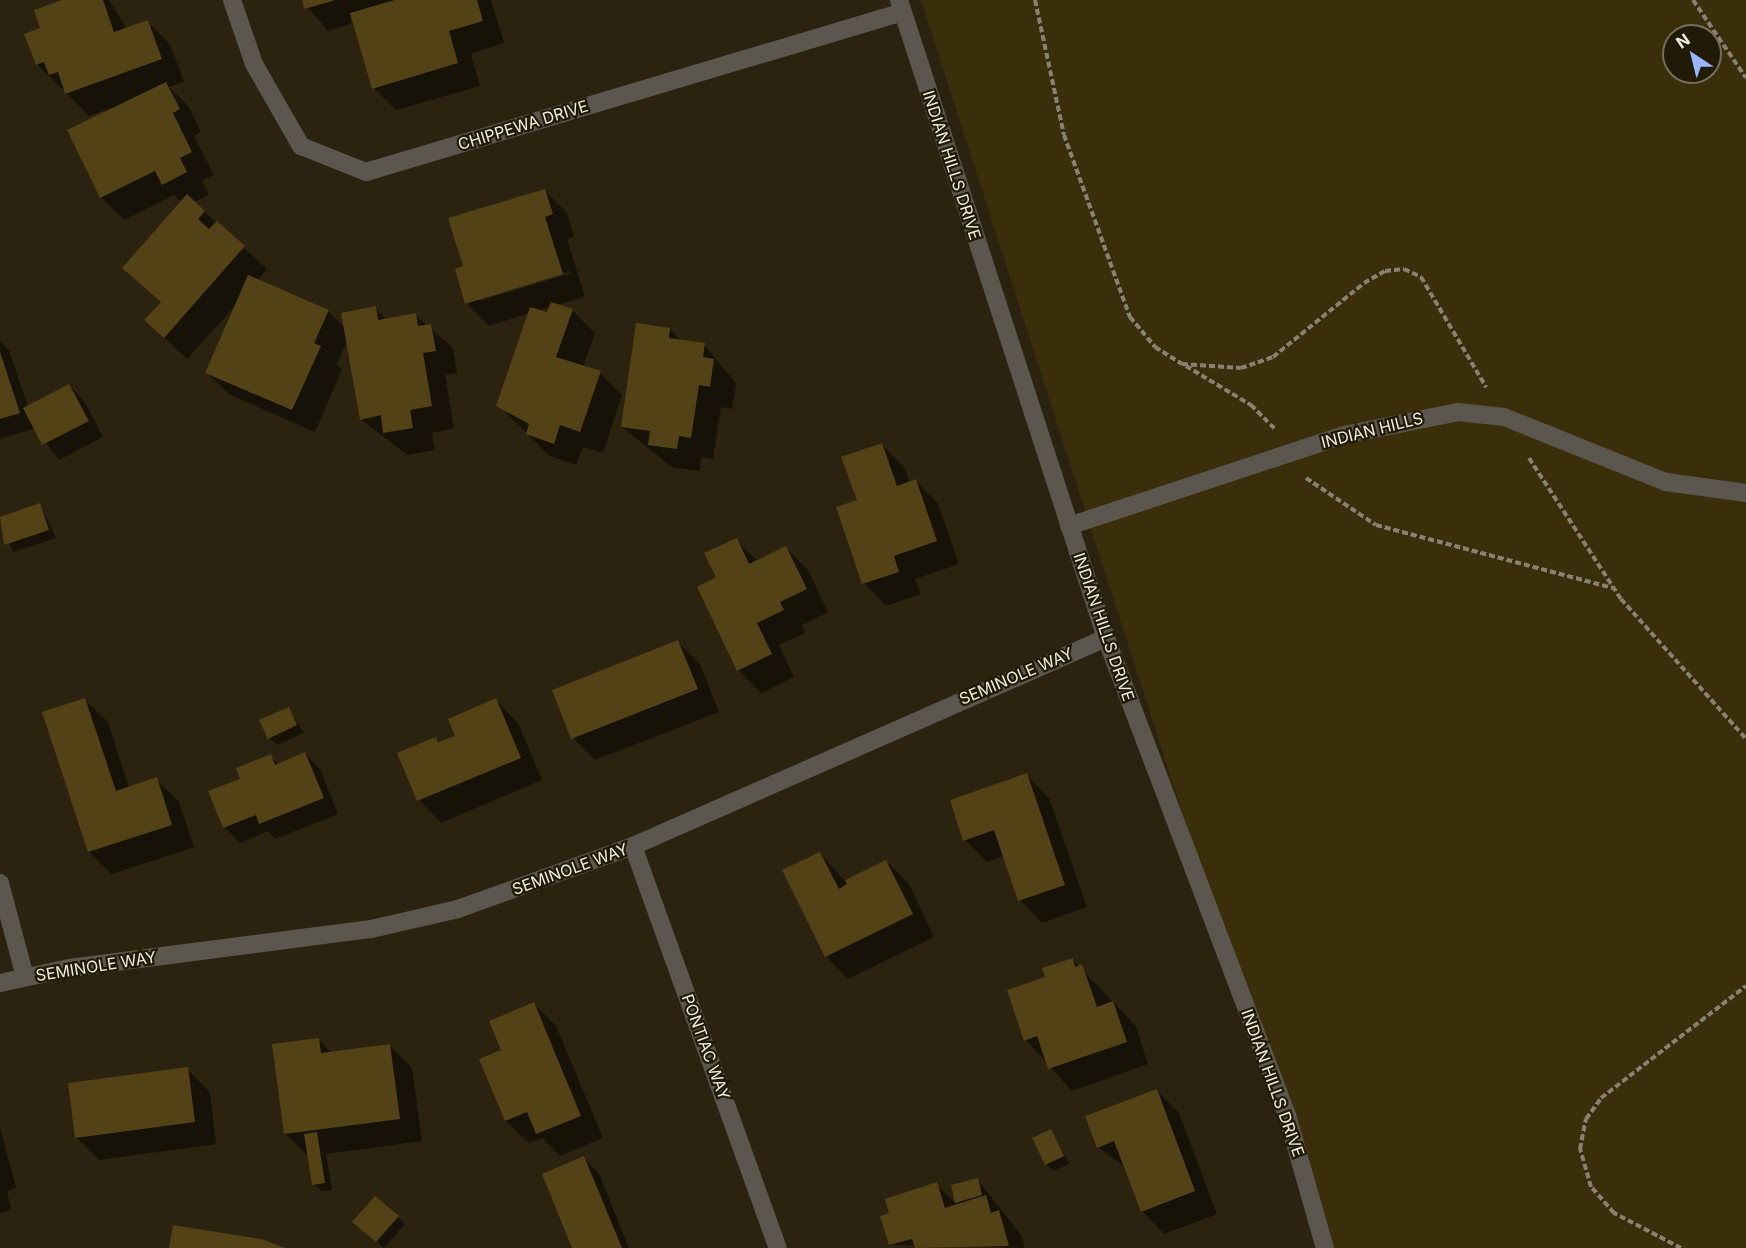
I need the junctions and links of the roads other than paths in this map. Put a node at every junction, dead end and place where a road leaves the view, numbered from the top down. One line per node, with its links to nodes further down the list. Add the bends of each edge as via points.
1 (232, 0): 2 (street, CHIPPEWA DRIVE, via 254,64 301,146 366,172)
2 (901, 6): 4 (street, INDIAN HILLS DRIVE)
3 (1746, 493): 4 (street, INDIAN HILLS, via 1666,482 1504,417 1458,412 1414,417 1289,453)
4 (1069, 526): 5 (street, INDIAN HILLS DRIVE)
5 (1106, 638): 6 (street, SEMINOLE WAY); 11 (street, INDIAN HILLS DRIVE, via 1287,1115)
6 (633, 846): 8 (street, SEMINOLE WAY, via 419,920); 10 (street, PONTIAC WAY)
7 (0, 883): 8 (street)
8 (25, 977): 9 (street, SEMINOLE WAY)
9 (0, 983)
10 (778, 1248)
11 (1325, 1248)

